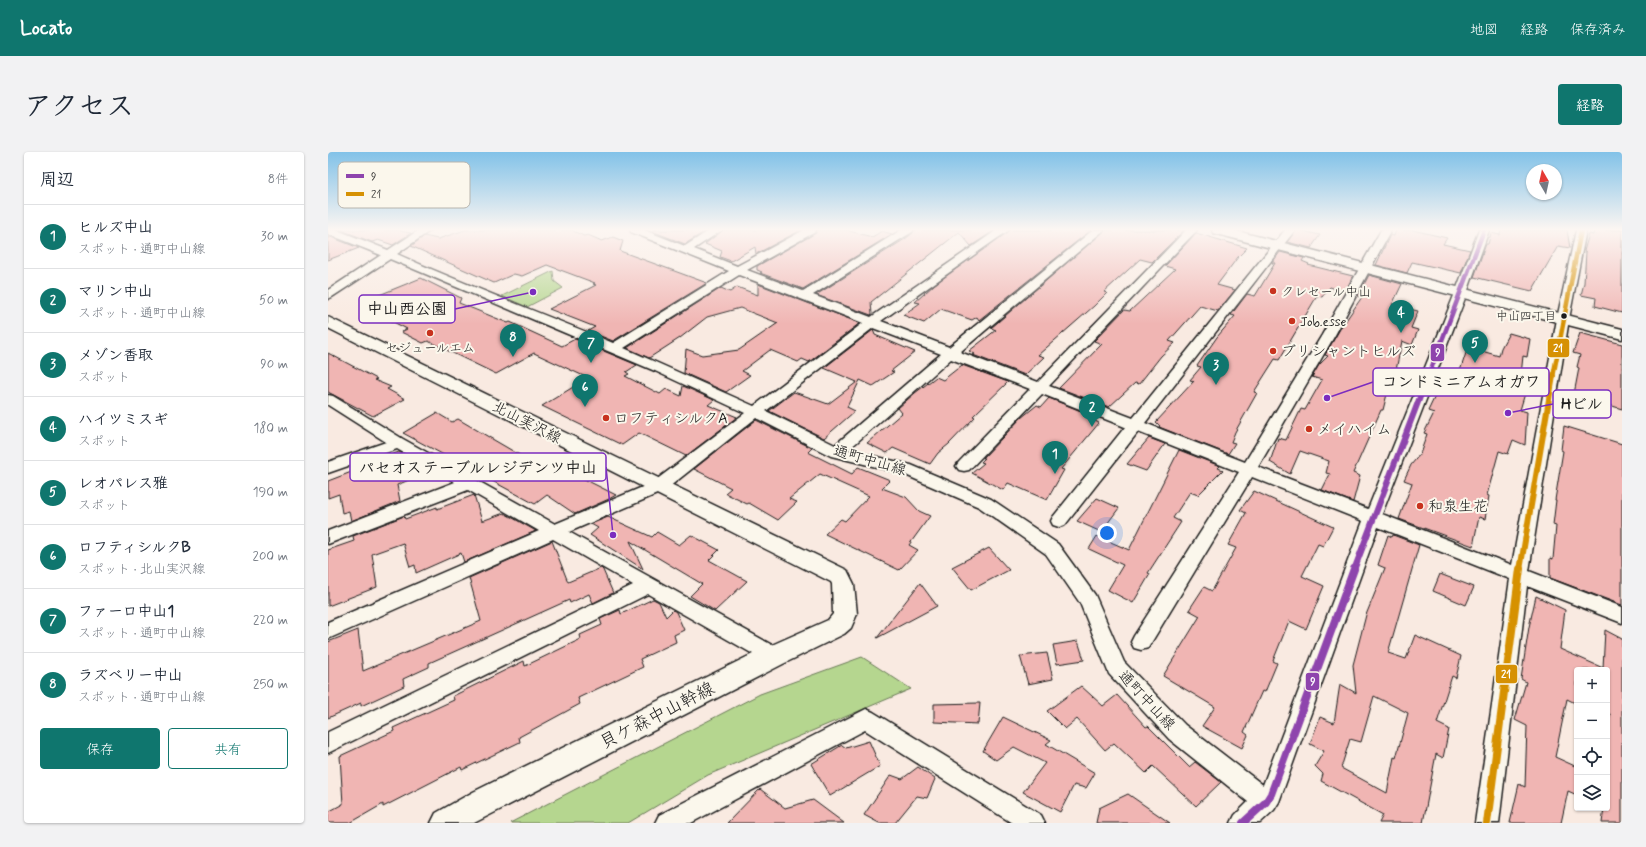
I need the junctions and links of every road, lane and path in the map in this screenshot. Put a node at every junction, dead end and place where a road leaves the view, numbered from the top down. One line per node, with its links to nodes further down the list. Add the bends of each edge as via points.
1 (380, 261): 17 (street)
2 (403, 261): 23 (street, 通町中山線)
3 (715, 261): 15 (street)
4 (754, 261): 15 (street)
5 (858, 261): 18 (street)
6 (959, 261): 21 (street)
7 (1061, 261): 24 (street)
8 (1162, 261): 25 (street)
9 (1265, 261): 28 (street)
10 (1340, 261): 14 (street)
11 (1370, 261): 14 (street)
12 (1473, 261): 16 (street)
13 (1575, 261): 19 (street)
14 (1366, 268): 16 (street); 33 (street)
15 (738, 270): 18 (street); 23 (street)
16 (1461, 293): 19 (street); 36 (street)
17 (328, 295)
18 (803, 296): 21 (street)
19 (1563, 319): 22 (street); 40 (street)
20 (328, 322): 35 (street, 北山実沢線)
21 (871, 323): 24 (street); 27 (street)
22 (1622, 334)
23 (613, 349): 27 (street, 通町中山線)
24 (950, 353): 25 (street); 30 (street)
25 (1039, 388): 28 (street); 31 (street)
26 (332, 405): 29 (street)
27 (755, 412): 30 (street, 通町中山線); 35 (street)
28 (1136, 425): 33 (street); 37 (street)
29 (398, 443): 32 (street); 34 (street)
30 (836, 452): 48 (street, 通町中山線, via 905,469 985,503 1052,549 1088,600 1116,668 1177,732)
31 (964, 466)
32 (328, 468)
33 (1250, 469): 36 (street); 45 (street)
34 (469, 483): 38 (street); 39 (street)
35 (658, 487): 38 (street); 42 (street, 北山実沢線, via 839,576)
36 (1374, 517): 40 (street); 48 (street)
37 (1059, 521)
38 (554, 531): 41 (street); 44 (street)
39 (328, 538)
40 (1519, 576): 43 (street); 53 (street)
41 (649, 585): 46 (street); 47 (street)
42 (844, 593): 46 (street, 貝ケ森中山幹線, via 843,621 836,627)
43 (1622, 615)
44 (328, 631)
45 (1141, 642)
46 (774, 656): 49 (street, 貝ケ森中山幹線)
47 (328, 743)
48 (1266, 802): 52 (street)
49 (446, 823)
50 (667, 823): 51 (street, via 866,718)
51 (1033, 823)
52 (1243, 823)
53 (1487, 823)

